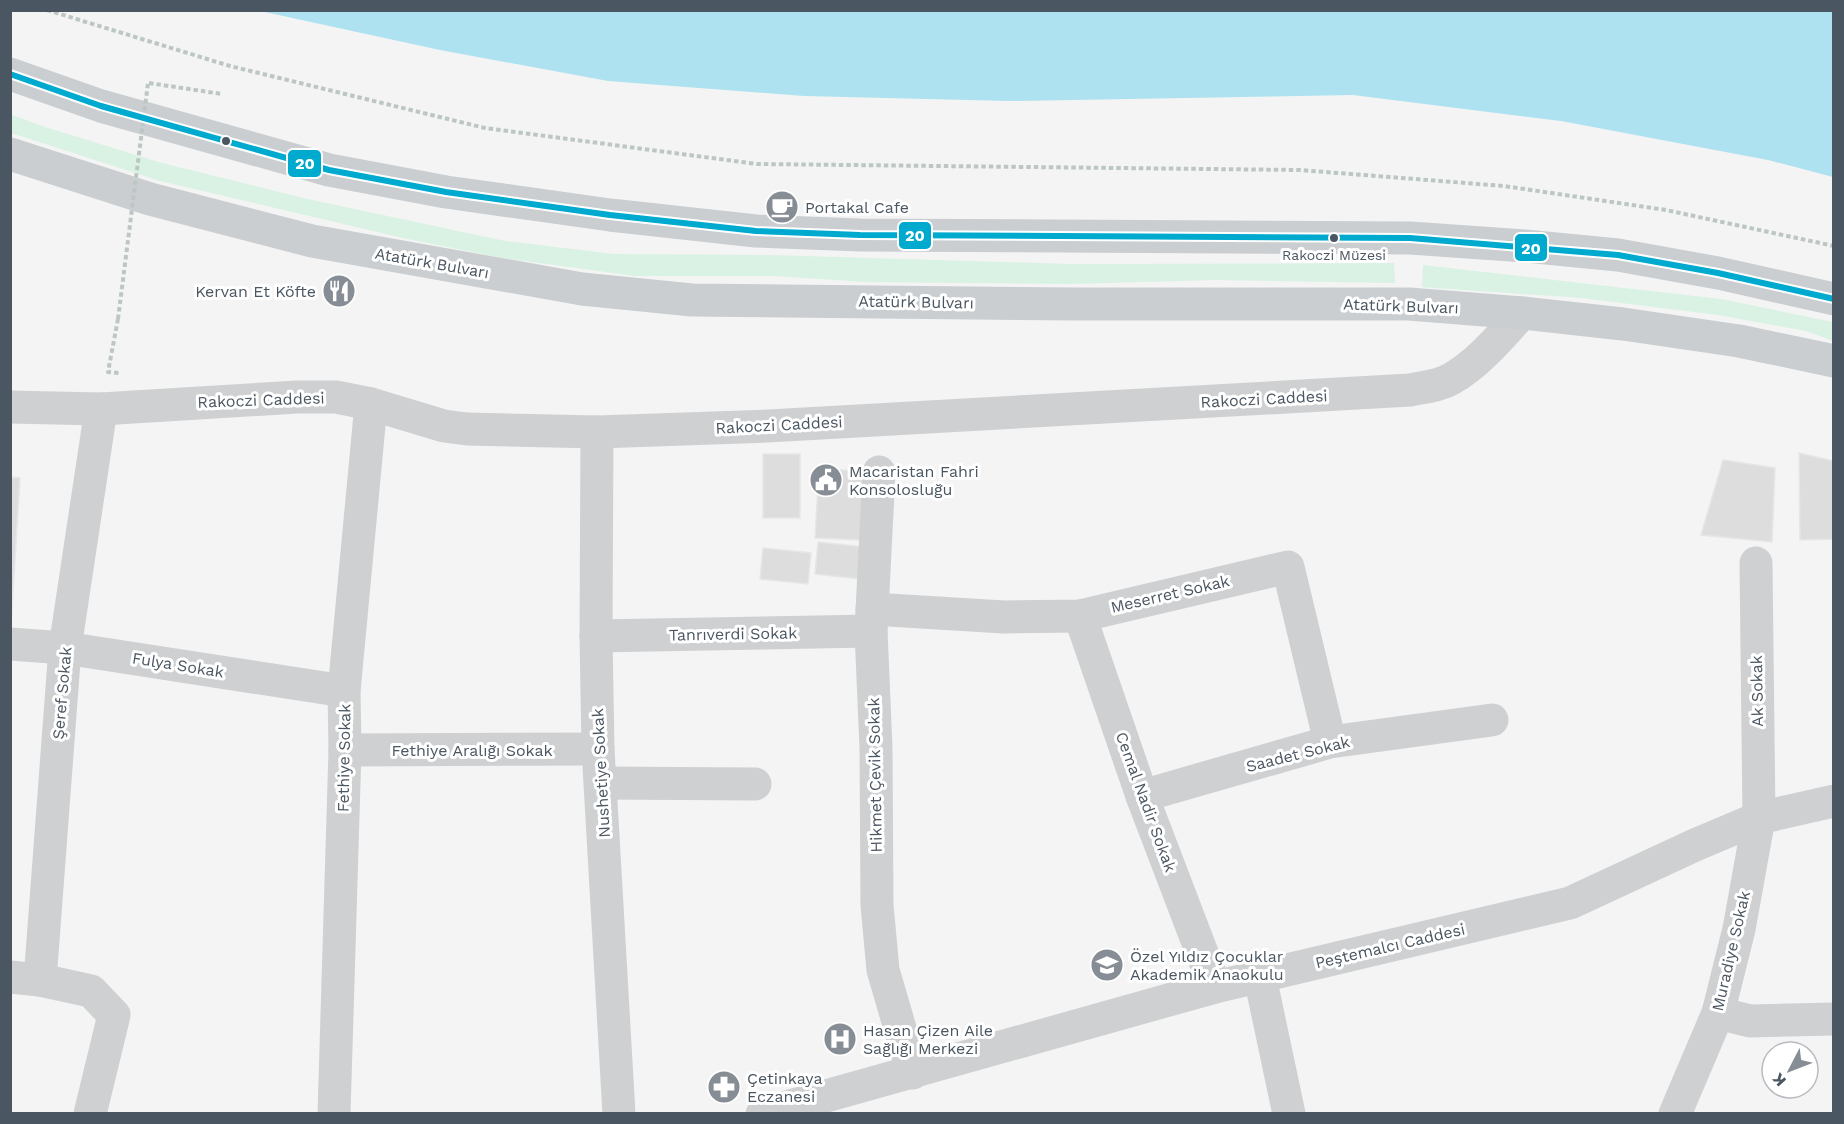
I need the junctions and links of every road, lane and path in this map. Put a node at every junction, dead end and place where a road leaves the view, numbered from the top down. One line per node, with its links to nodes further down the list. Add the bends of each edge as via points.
1 (47, 10): 5 (path, via 230,66 485,128 757,164 1300,170 1504,186 1666,210)
2 (10, 74): 6 (main road, via 101,106 329,170 446,192 610,215 756,231 860,235 1433,240 1618,255)
3 (222, 94): 9 (path, bridge, via 148,83 108,372)
4 (10, 154): 7 (main road, Atatürk Bulvarı, via 150,199 312,241 582,289 692,300 1408,304)
5 (1833, 246)
6 (1833, 299)
7 (1522, 313): 8 (main road, Atatürk Bulvarı, via 1739,341); 13 (street, Rakoczi Caddesi, via 1494,344 1451,379 1410,390 780,426)
8 (1833, 361)
9 (124, 374)
10 (371, 404): 12 (street, Rakoczi Caddesi, via 297,397); 13 (street, Rakoczi Caddesi, via 467,429); 21 (street, Fethiye Sokak)
11 (10, 407): 12 (street, Rakoczi Caddesi)
12 (101, 409): 20 (street, Şeref Sokak)
13 (597, 432): 18 (street, Nushetiye Sokak)
14 (879, 472): 17 (street, Hikmet Çevik Sokak)
15 (1755, 563): 30 (street, Ak Sokak)
16 (1080, 616): 17 (street, Meserret Sokak); 23 (street, Meserret Sokak, via 1288,567); 28 (street, Cemal Nadir Sokak)
17 (871, 620): 18 (street, Tanrıverdi Sokak); 36 (street, Hikmet Çevik Sokak, via 877,905 883,970)
18 (596, 636): 24 (street, Nushetiye Sokak)
19 (10, 644): 20 (street, Fulya Sokak)
20 (65, 648): 21 (street, Fulya Sokak); 32 (street, Şeref Sokak)
21 (344, 691): 25 (street, Fethiye Sokak)
22 (1492, 720): 23 (street, Saadet Sokak)
23 (1330, 742): 28 (street, Saadet Sokak)
24 (598, 749): 25 (street, Fethiye Aralığı Sokak); 26 (street, Nushetiye Sokak)
25 (345, 750): 38 (street, Fethiye Sokak)
26 (601, 783): 27 (street); 39 (street, Nushetiye Sokak)
27 (755, 784)
28 (1142, 796): 33 (street, Cemal Nadir Sokak)
29 (1833, 801): 30 (street, Peştemalcı Caddesi)
30 (1759, 818): 31 (street, Peştemalcı Caddesi, via 1570,903); 34 (street, Muradiye Sokak, via 1739,930)
31 (1260, 977): 33 (street, Peştemalcı Caddesi); 41 (street)
32 (25, 978): 37 (street, via 91,991 114,1015)
33 (1215, 987): 36 (street, Peştemalcı Caddesi)
34 (1718, 1013): 35 (street, via 1750,1021); 42 (street, Muradiye Sokak)
35 (1833, 1019)
36 (913, 1073): 40 (street, Peştemalcı Caddesi)
37 (90, 1113)
38 (334, 1113)
39 (619, 1113)
40 (762, 1113)
41 (1289, 1113)
42 (1675, 1113)

